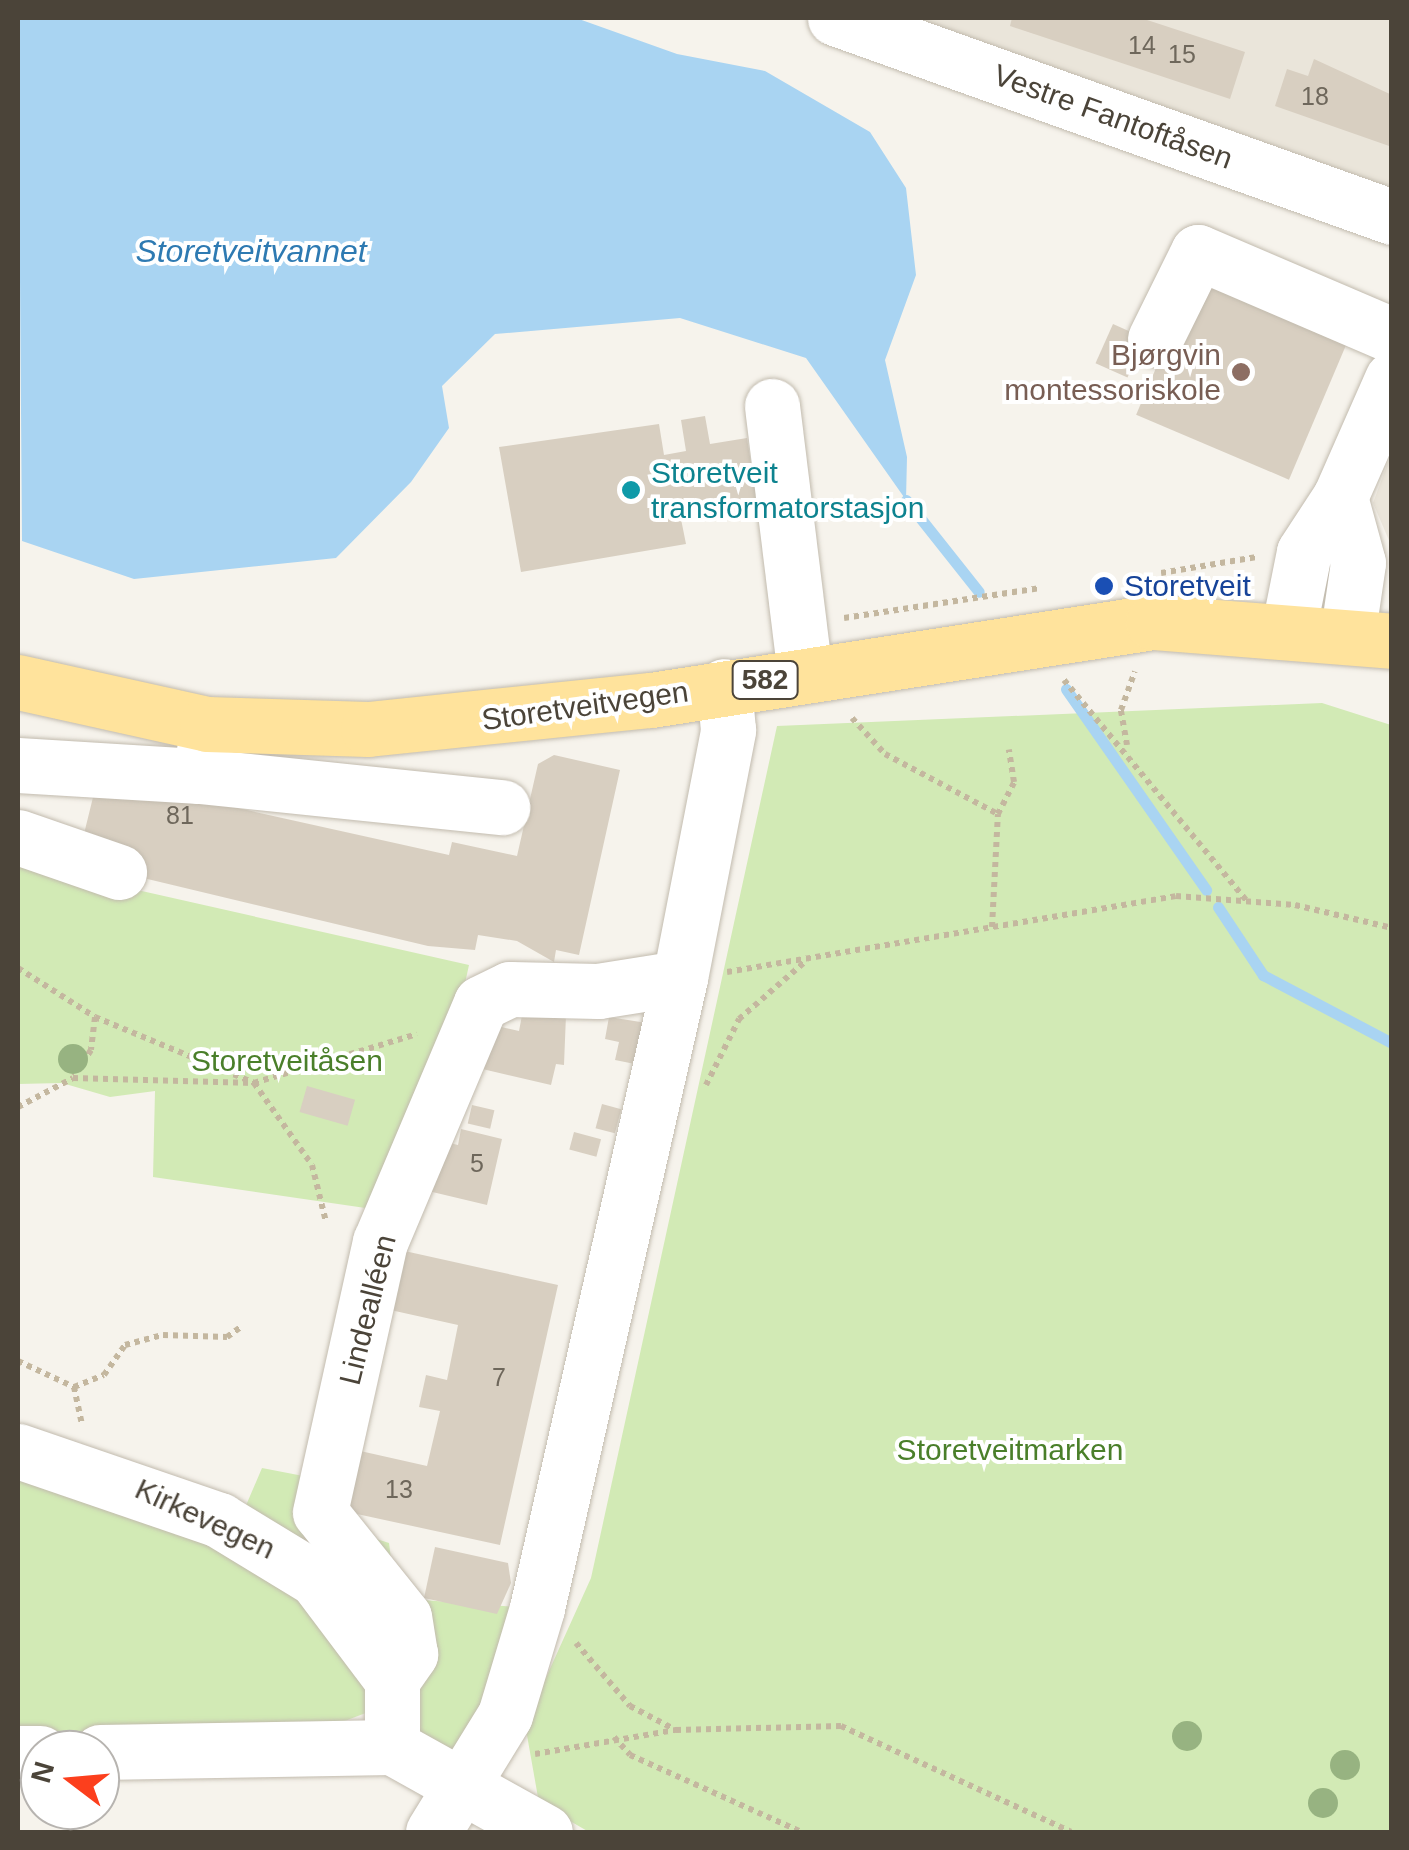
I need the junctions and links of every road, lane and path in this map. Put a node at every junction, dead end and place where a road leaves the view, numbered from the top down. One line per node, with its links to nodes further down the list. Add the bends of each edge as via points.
1 (835, 18): 2 (street, Vestre Fantoftåsen)
2 (1392, 217)
3 (1392, 335): 4 (street, via 1198,252)
4 (1154, 339)
5 (772, 406): 13 (street)
6 (1384, 414): 7 (street)
7 (1340, 497): 11 (street, via 1300,563); 12 (street)
8 (1276, 552): 9 (path)
9 (1145, 575)
10 (1056, 586): 13 (path)
11 (1289, 628): 12 (main road, Storetveitvegen / 582); 13 (main road, Storetveitvegen / 582, via 1153,622)
12 (1370, 636)
13 (799, 650): 17 (main road, Storetveitvegen / 582)
14 (1138, 660): 19 (path, via 1121,710)
15 (1054, 667): 19 (path)
16 (18, 682): 21 (main road, Storetveitvegen / 582)
17 (724, 686): 21 (main road, Storetveitvegen / 582); 32 (street, via 728,730)
18 (852, 718): 24 (path, via 885,754)
19 (1128, 746): 27 (path)
20 (1010, 749): 24 (path, via 1014,782)
21 (204, 750): 22 (street); 23 (street)
22 (18, 765)
23 (502, 807)
24 (998, 814): 28 (path)
25 (18, 837): 26 (street)
26 (120, 872)
27 (1248, 902): 28 (path, via 1176,896); 29 (path)
28 (992, 926): 30 (path)
29 (1392, 928)
30 (807, 960): 32 (path); 37 (path, via 739,1019)
31 (18, 968): 33 (path)
32 (680, 978): 44 (street, Lindealléen, via 598,991 510,989 481,1003 380,1242 320,1512 404,1617 410,1654); 49 (street, via 537,1608 506,1715)
33 (95, 1016): 35 (path, via 91,1050); 36 (path)
34 (430, 1030): 36 (path)
35 (74, 1078): 36 (path); 38 (path)
36 (254, 1083): 39 (path, via 312,1165)
37 (704, 1091)
38 (18, 1107)
39 (326, 1222)
40 (241, 1327): 41 (path, via 228,1336 163,1335 124,1346 104,1376 74,1388)
41 (18, 1361)
42 (18, 1450): 44 (street, Kirkevegen, via 261,1540 316,1579)
43 (570, 1629): 45 (path, via 587,1666 630,1706)
44 (392, 1680): 47 (street)
45 (676, 1730): 46 (path); 53 (path, via 841,1726)
46 (614, 1738): 49 (path); 52 (path, via 630,1755)
47 (392, 1746): 48 (street); 49 (street)
48 (120, 1752)
49 (463, 1778): 50 (street); 51 (street)
50 (433, 1832)
51 (545, 1832)
52 (801, 1832)
53 (1071, 1832)

